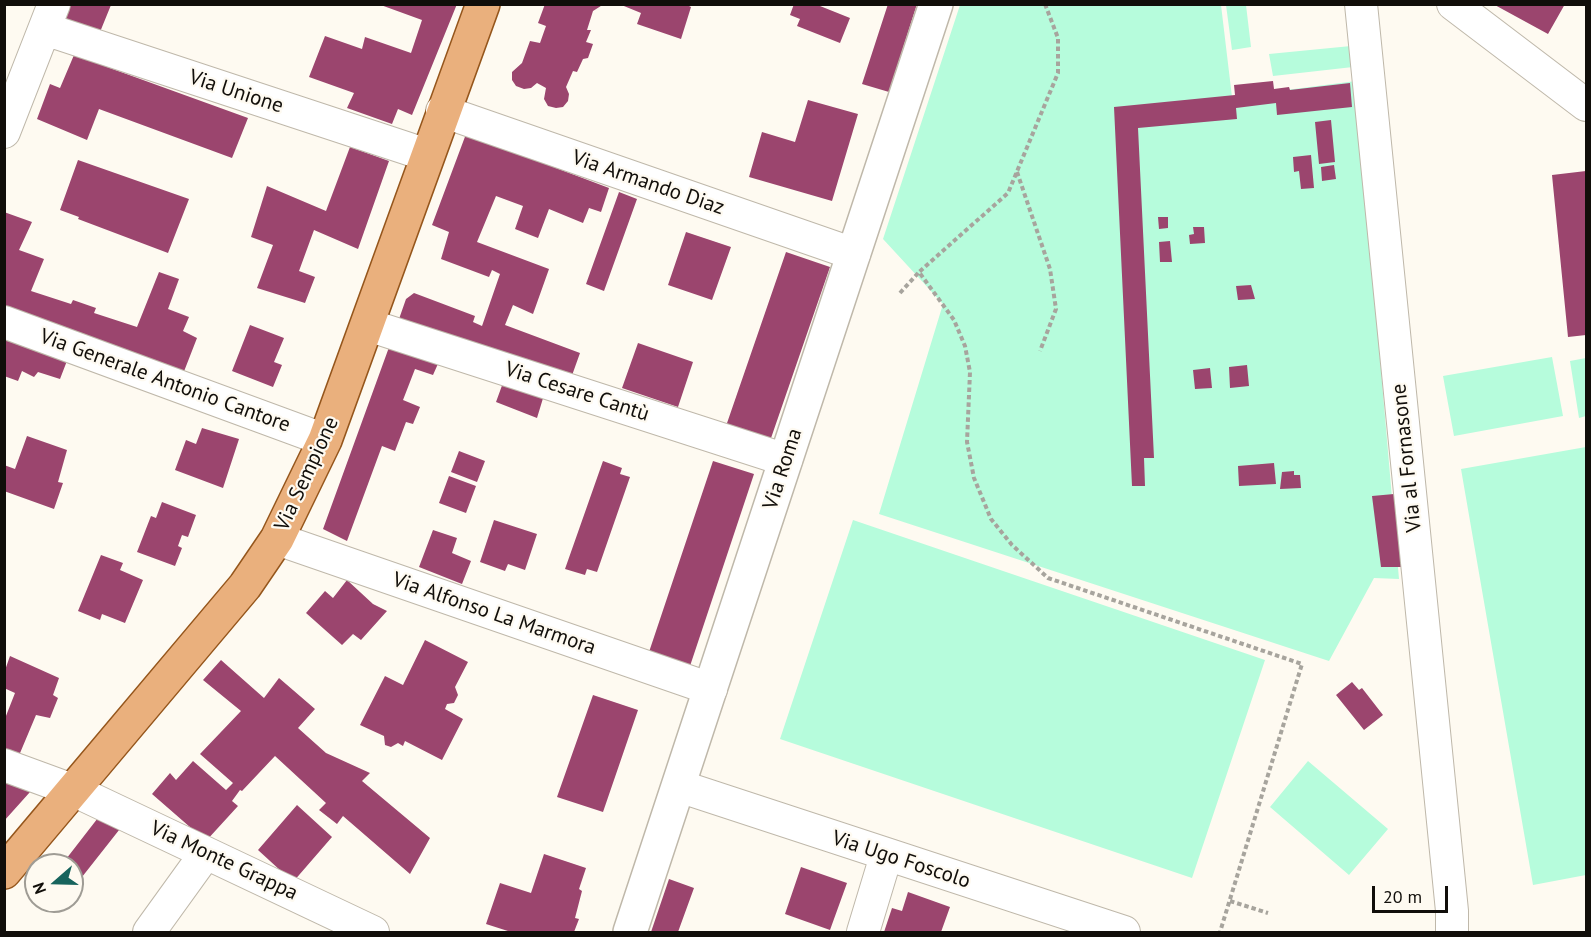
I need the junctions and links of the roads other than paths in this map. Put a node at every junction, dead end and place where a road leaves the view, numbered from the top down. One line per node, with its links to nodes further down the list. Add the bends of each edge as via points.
1 (483, 4): 7 (main road, Via Sempione)
2 (936, 4): 10 (street, Via Roma)
3 (1361, 4): 23 (street, Via al Fornasone)
4 (1453, 4): 6 (street)
5 (50, 17): 8 (street); 9 (street, Via Unione)
6 (1587, 105)
7 (442, 111): 9 (main road, Via Sempione); 10 (street, Via Armando Diaz)
8 (4, 132)
9 (427, 155): 12 (main road, Via Sempione)
10 (854, 254): 14 (street, Via Roma)
11 (4, 322): 13 (street, Via Generale Antonio Cantore)
12 (368, 325): 13 (main road, Via Sempione); 14 (street, Via Cesare Cantù)
13 (325, 440): 15 (main road, Via Sempione)
14 (786, 460): 16 (street, Via Roma)
15 (277, 539): 16 (street, Via Alfonso La Marmora); 19 (main road, Via Sempione, via 245,586)
16 (711, 689): 18 (street, Via Roma)
17 (4, 765): 19 (street, Via Monte Grappa)
18 (679, 786): 21 (street, Via Ugo Foscolo); 26 (street, Via Roma)
19 (75, 791): 20 (street, Via Monte Grappa); 22 (main road, Via Sempione)
20 (206, 853): 24 (street, Via Monte Grappa); 25 (street)
21 (886, 856): 27 (street); 28 (street, Via Ugo Foscolo)
22 (4, 872)
23 (1454, 926)
24 (356, 929)
25 (149, 933)
26 (630, 933)
27 (863, 933)
28 (1124, 933)

